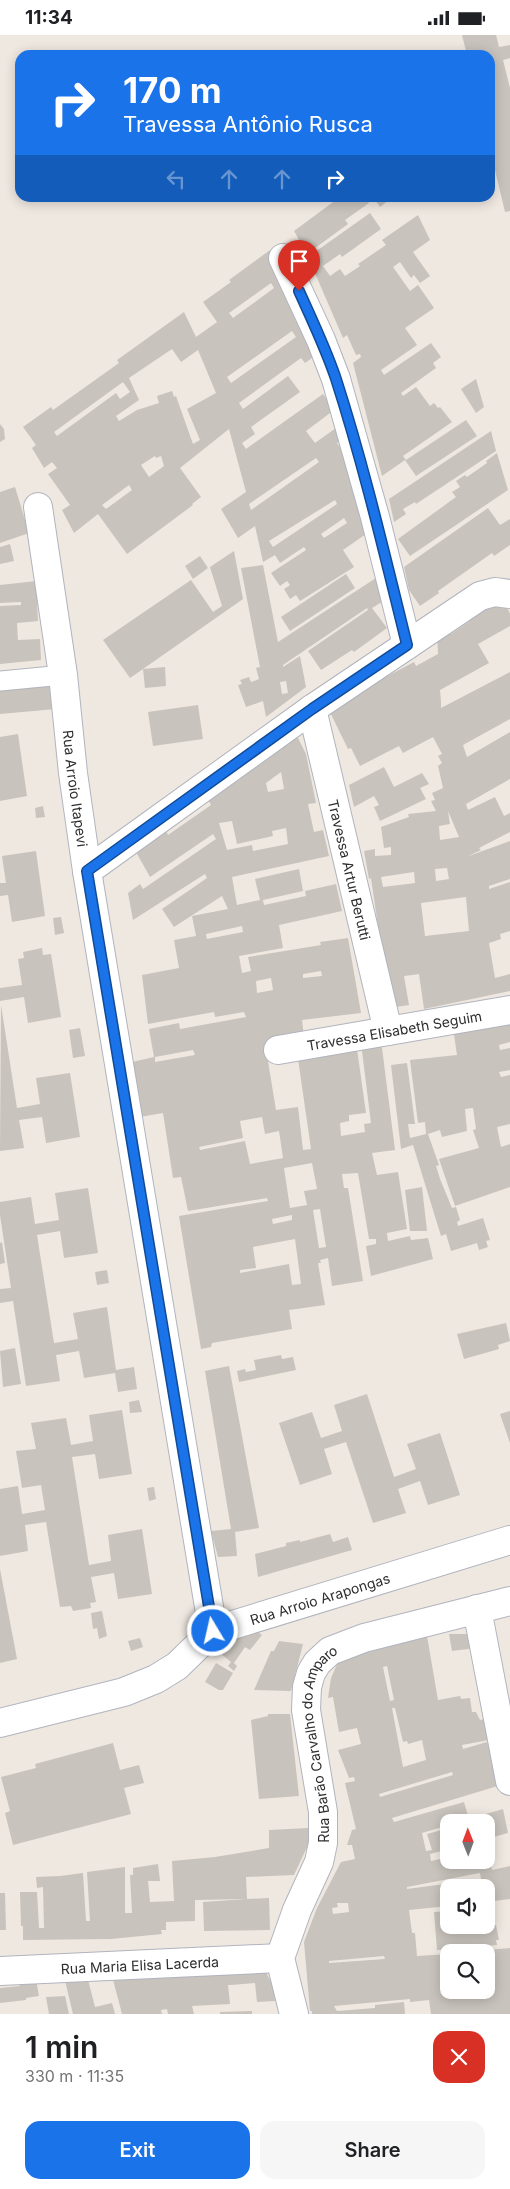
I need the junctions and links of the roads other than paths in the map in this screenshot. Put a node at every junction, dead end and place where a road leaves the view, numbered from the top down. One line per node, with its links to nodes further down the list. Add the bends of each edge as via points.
1 (283, 258): 4 (street, via 336,379)
2 (38, 507): 5 (street, Rua Arroio Itapevi)
3 (510, 594): 4 (street, via 495,592 480,596)
4 (407, 645): 7 (street)
5 (63, 675): 6 (lane); 8 (street, Rua Arroio Itapevi)
6 (0, 681)
7 (312, 709): 8 (street); 10 (street, Travessa Artur Berutti)
8 (87, 871): 15 (street, Rua Arroio Itapevi)
9 (510, 1010): 10 (street, Travessa Elisabeth Seguim)
10 (388, 1031): 11 (street, Travessa Elisabeth Seguim)
11 (278, 1050)
12 (510, 1540): 15 (street, Rua Arroio Arapongas)
13 (510, 1601): 14 (street, Rua Barão Carvalho do Amparo)
14 (477, 1609): 17 (street); 18 (street, Rua Barão Carvalho do Amparo, via 364,1638 330,1651 311,1673 306,1710 323,1812 323,1843 319,1862)
15 (213, 1631): 16 (street, Rua Arroio Arapongas, via 177,1666 156,1679 124,1692)
16 (0, 1723)
17 (510, 1781)
18 (280, 1958): 19 (street, Rua Maria Elisa Lacerda); 20 (street)
19 (0, 1971)
20 (294, 2014)

